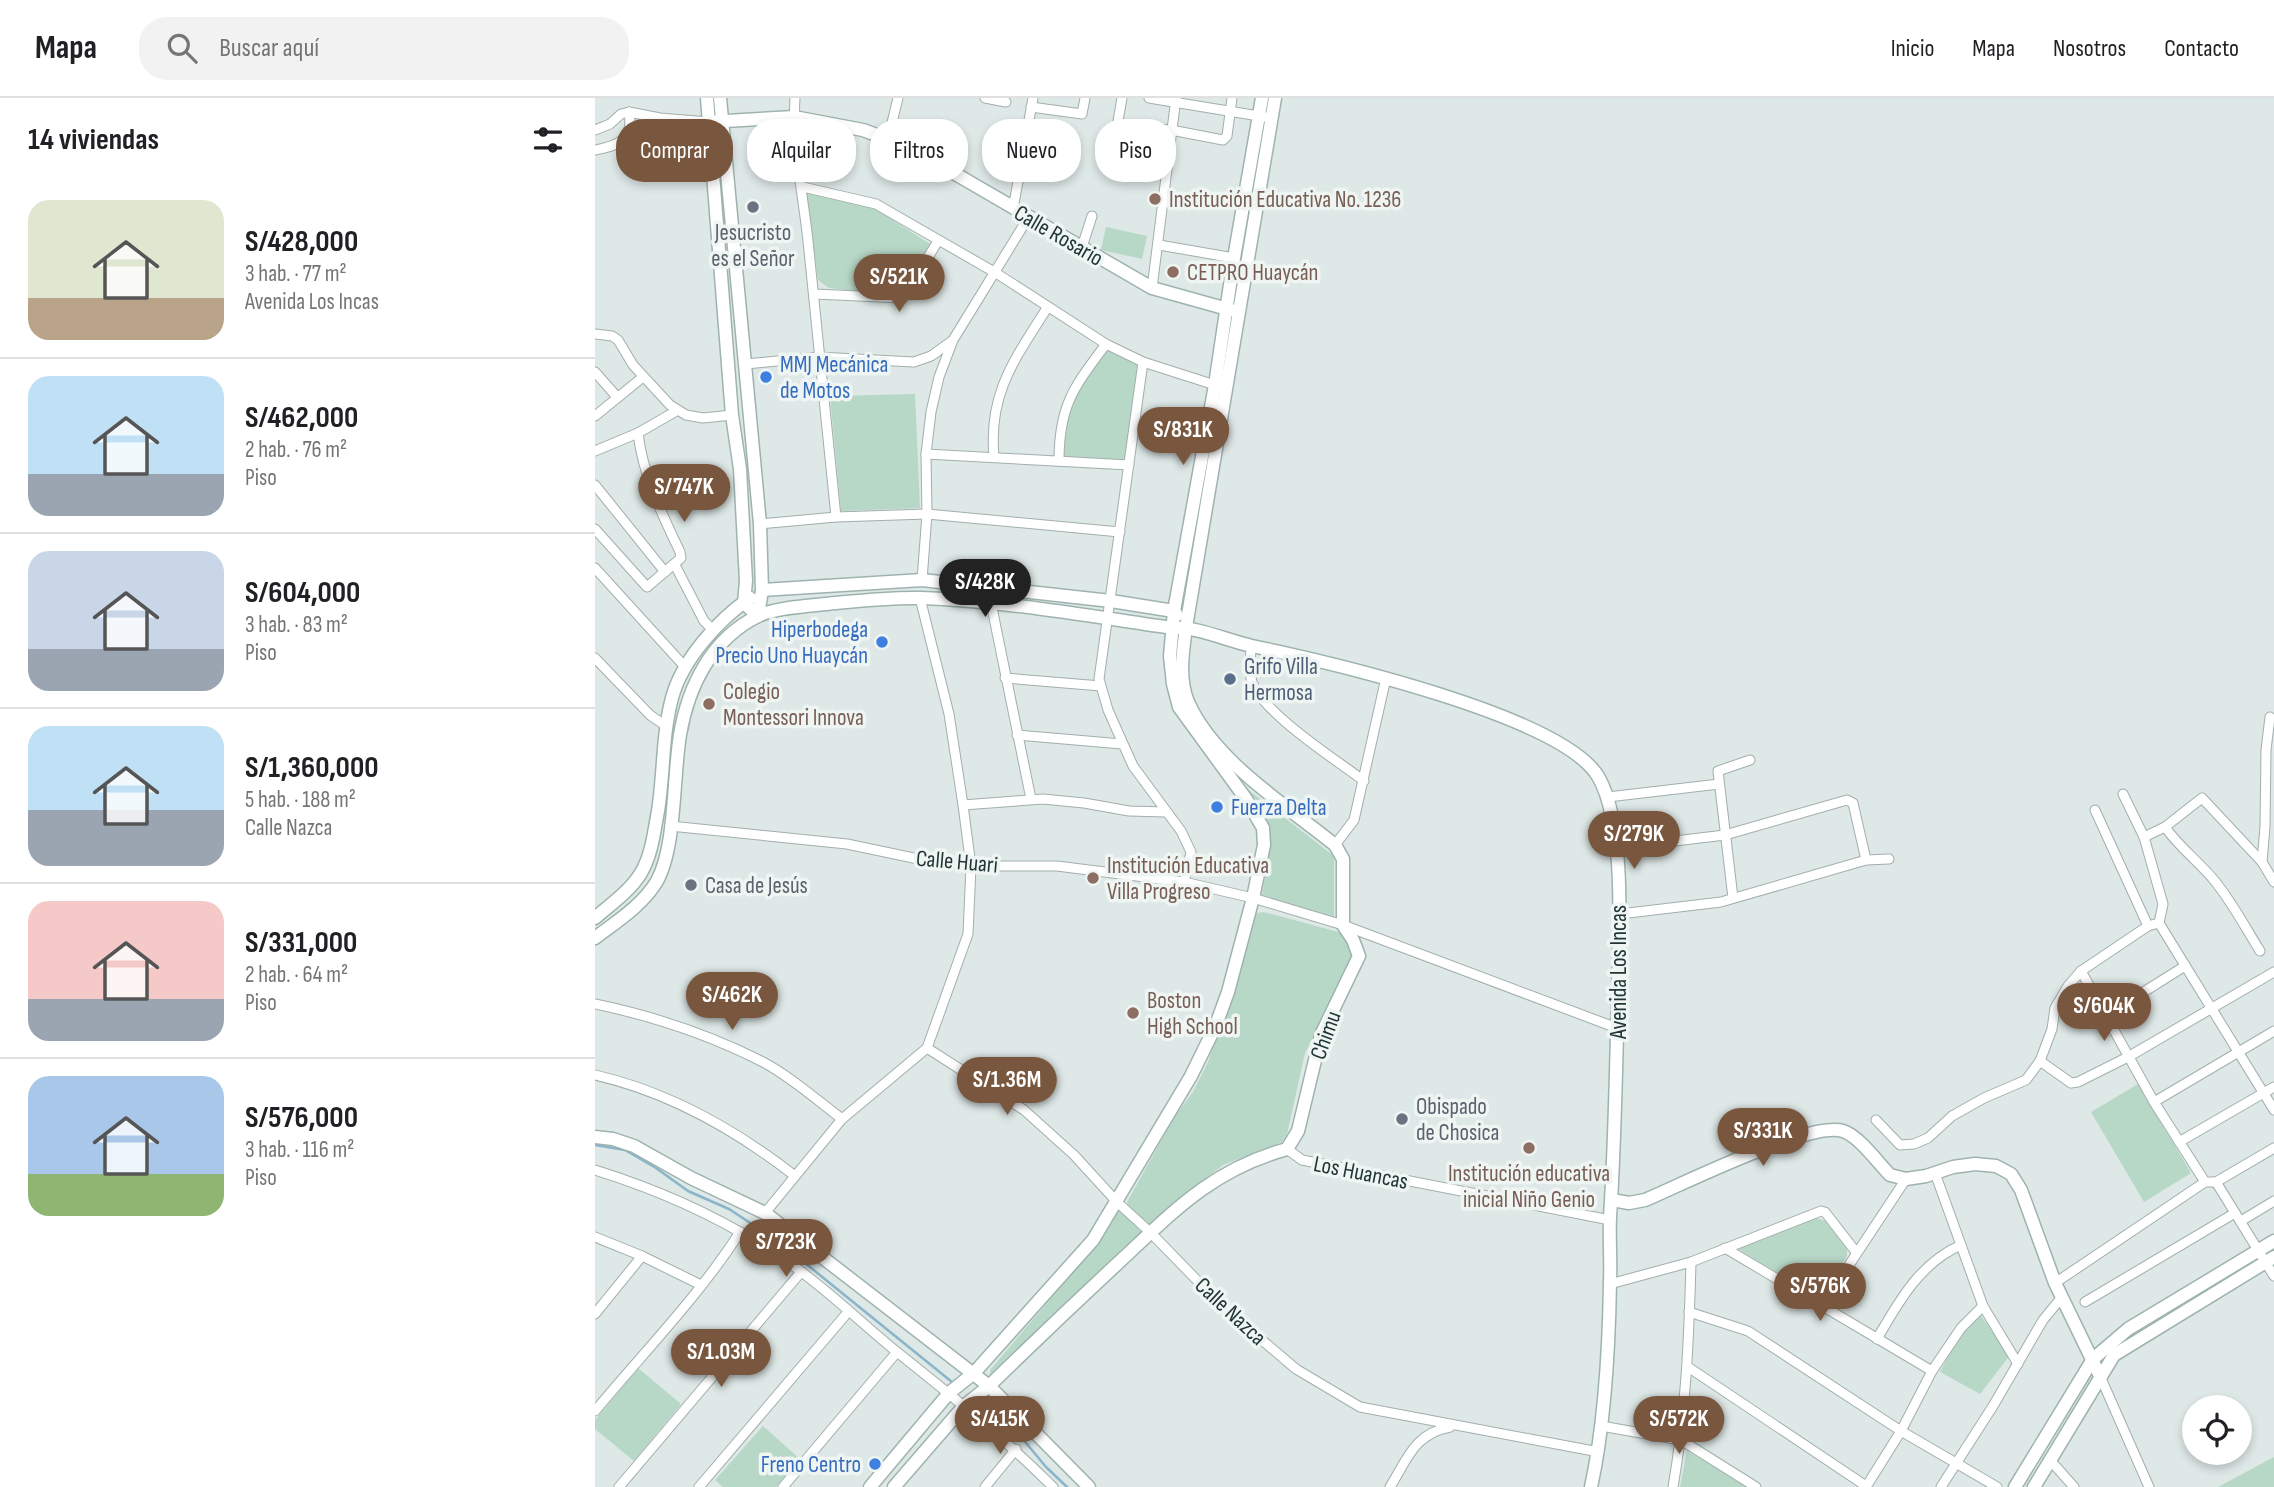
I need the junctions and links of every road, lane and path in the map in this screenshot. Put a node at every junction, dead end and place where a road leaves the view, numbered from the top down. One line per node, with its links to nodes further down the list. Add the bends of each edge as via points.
1 (700, 98): 22 (main road)
2 (707, 98): 23 (main road)
3 (720, 98): 24 (main road)
4 (727, 98): 25 (main road)
5 (795, 98): 19 (street)
6 (898, 98): 26 (street)
7 (985, 98): 15 (street)
8 (1084, 98): 16 (street, via 1082,114)
9 (1122, 98): 27 (street)
10 (1149, 98): 14 (street)
11 (1233, 98): 18 (street)
12 (1262, 98): 20 (main road)
13 (1275, 98): 20 (main road)
14 (1175, 100): 18 (street); 28 (street)
15 (1006, 102)
16 (1032, 103): 39 (street)
17 (629, 111): 21 (street); 30 (street); 33 (street, via 630,125 619,144)
18 (1231, 112): 20 (street); 31 (street, via 1225,140)
19 (794, 117): 29 (main road, Calle Rosario); 32 (main road, Calle Rosario); 38 (street)
20 (1265, 117): 46 (main road); 52 (main road)
21 (672, 119)
22 (708, 119)
23 (709, 119)
24 (723, 119)
25 (723, 119)
26 (893, 119)
27 (1120, 119)
28 (1172, 119)
29 (733, 120)
30 (595, 130)
31 (1176, 131)
32 (870, 133)
33 (595, 150)
34 (714, 182): 47 (main road)
35 (729, 182): 45 (main road)
36 (968, 182): 39 (main road, Calle Rosario)
37 (1166, 182): 43 (street)
38 (803, 187): 42 (street, via 876,204); 50 (street)
39 (1013, 209): 41 (main road, Calle Rosario)
40 (1092, 216): 44 (street)
41 (1028, 218): 44 (main road, Calle Rosario); 48 (street)
42 (937, 241): 48 (street); 50 (street, via 903,298)
43 (1159, 245): 46 (street); 49 (street)
44 (1082, 247): 49 (main road, Calle Rosario)
45 (736, 257): 47 (main road); 58 (main road)
46 (1234, 258): 52 (main road)
47 (721, 260): 64 (main road)
48 (996, 273): 51 (street); 54 (street)
49 (1152, 288): 52 (main road, Calle Rosario)
50 (814, 294): 56 (street)
51 (1047, 308): 55 (street); 69 (street, via 1001,387 992,435)
52 (1232, 310): 61 (main road); 92 (main road)
53 (595, 334): 60 (street, via 618,340)
54 (953, 340): 56 (street, via 914,362); 68 (street, via 939,377)
55 (1106, 344): 57 (street); 70 (street, via 1062,416)
56 (818, 357): 58 (street); 76 (street)
57 (1143, 362): 61 (street); 71 (street)
58 (746, 364): 73 (main road)
59 (595, 372): 62 (street)
60 (643, 377): 62 (street); 63 (street)
61 (1215, 385): 89 (main road)
62 (617, 397): 65 (street)
63 (678, 410): 64 (street, via 703,418); 66 (street)
64 (732, 415): 72 (main road)
65 (595, 416)
66 (638, 433): 67 (street); 80 (street, via 648,480 680,552)
67 (595, 451)
68 (926, 454): 69 (street); 75 (street)
69 (994, 457): 70 (street)
70 (1059, 461): 71 (street)
71 (1129, 465): 79 (street)
72 (740, 469): 73 (main road); 87 (main road)
73 (755, 469): 77 (main road)
74 (595, 485): 82 (street)
75 (927, 514): 76 (street); 79 (street); 83 (street)
76 (836, 517): 77 (street)
77 (759, 524): 84 (main road)
78 (595, 529): 82 (street, via 647,587)
79 (1120, 532): 86 (street)
80 (675, 565): 82 (street); 93 (street, via 704,621)
81 (595, 568): 96 (street)
82 (665, 572)
83 (922, 580): 84 (main road); 86 (main road)
84 (762, 590): 87 (main road); 90 (main road)
85 (920, 598): 88 (main road, Avenida Los Incas); 90 (main road, Avenida Los Incas, via 863,600); 110 (street, via 949,714)
86 (1111, 601): 89 (main road); 91 (street)
87 (744, 603): 90 (main road); 93 (main road)
88 (991, 603): 91 (main road, Avenida Los Incas); 97 (street)
89 (1174, 611): 92 (main road)
90 (758, 615): 113 (main road, via 715,650 696,680 680,734)
91 (1108, 619): 92 (main road, Avenida Los Incas); 99 (street)
92 (1179, 627): 94 (main road, Avenida Los Incas); 118 (main road, via 1183,682 1204,728 1224,752); 126 (main road, via 1170,656 1179,707 1263,828)
93 (714, 631): 96 (main road)
94 (1251, 645): 98 (main road, Avenida Los Incas); 105 (street, via 1251,679 1261,698 1279,717)
95 (595, 658): 101 (street)
96 (685, 668): 101 (main road, via 672,696)
97 (1005, 678): 99 (street); 102 (street)
98 (1386, 678): 105 (street); 108 (main road, Avenida Los Incas, via 1465,703 1562,744 1598,775)
99 (1101, 685): 103 (street)
100 (2270, 717): 115 (street, via 2266,750)
101 (666, 726): 129 (main road, via 649,856 626,891)
102 (1017, 735): 103 (street); 109 (street)
103 (1122, 744): 112 (street)
104 (1750, 760): 106 (street, via 1718,771)
105 (1364, 781): 118 (street, via 1354,820)
106 (1719, 785): 108 (street); 116 (street)
107 (2123, 794): 117 (street)
108 (1608, 797): 119 (main road, Avenida Los Incas)
109 (1031, 799): 110 (street); 112 (street)
110 (963, 805): 123 (street)
111 (2095, 810): 132 (street)
112 (1165, 812): 124 (street, via 1191,852)
113 (670, 826): 123 (street, Calle Huari, via 847,844); 133 (main road, via 666,859 656,882 638,904)
114 (2165, 827): 117 (street); 122 (street, via 2202,798); 134 (street, via 2212,877)
115 (2270, 828): 122 (street)
116 (1725, 835): 119 (street); 121 (street, via 1847,800 1853,803); 127 (street)
117 (2144, 837): 130 (street, via 2163,904)
118 (1335, 845): 131 (main road, via 1343,859)
119 (1616, 848): 128 (main road, Avenida Los Incas)
120 (1889, 859): 121 (street)
121 (1866, 860): 127 (street)
122 (2262, 862): 125 (street)
123 (971, 866): 124 (street, Calle Huari, via 1057,866); 143 (street, via 968,934)
124 (1184, 882): 126 (street, Calle Huari)
125 (2274, 883)
126 (1253, 898): 131 (street, Calle Huari); 166 (main road, via 1216,1025)
127 (1733, 898): 128 (street)
128 (1620, 914): 141 (main road, Avenida Los Incas)
129 (595, 918)
130 (2159, 923): 132 (street); 135 (street)
131 (1343, 925): 141 (street, Calle Huari); 157 (main road, Chimu, via 1359,957 1321,1035 1298,1131)
132 (2148, 926): 136 (street)
133 (595, 938)
134 (2259, 951)
135 (2186, 966): 139 (street); 140 (street)
136 (2081, 971): 140 (street); 146 (street, via 2055,1008)
137 (2274, 972): 139 (street)
138 (595, 1004): 152 (street, via 690,1029 765,1063)
139 (2212, 1009): 144 (street); 145 (street)
140 (2107, 1015): 145 (street)
141 (1617, 1028): 164 (main road, Avenida Los Incas)
142 (2274, 1031): 144 (street)
143 (927, 1048): 152 (street); 166 (street, Calle Nazca, via 1024,1110)
144 (2238, 1052): 149 (street); 150 (street)
145 (2128, 1057): 146 (street, via 2071,1083); 150 (street)
146 (2040, 1061): 153 (street, via 2026,1080 1952,1116 1914,1144 1900,1145)
147 (595, 1075): 160 (street, via 709,1117)
148 (2274, 1087): 149 (street)
149 (2264, 1093): 151 (street); 155 (street)
150 (2154, 1102): 155 (street)
151 (2274, 1110)
152 (842, 1119): 160 (street)
153 (1876, 1120)
154 (595, 1137): 167 (main road, via 634,1146)
155 (2179, 1142): 162 (street)
156 (2274, 1147): 163 (street)
157 (1287, 1149): 169 (street, Los Huancas, via 1302,1160); 171 (main road, Los Huancas, via 1234,1168 1209,1183)
158 (595, 1170): 170 (street, via 650,1187)
159 (1935, 1173): 161 (main road); 174 (street); 183 (main road, via 1975,1164 2004,1168 2011,1174)
160 (795, 1176): 167 (street)
161 (1906, 1179): 164 (main road, via 1890,1175 1853,1135 1831,1130 1776,1144 1645,1200); 177 (street)
162 (2205, 1182): 163 (street); 183 (street)
163 (2216, 1182): 168 (street)
164 (1612, 1200): 169 (main road, Avenida Los Incas)
165 (2274, 1201): 168 (street)
166 (1117, 1202): 171 (street, Calle Nazca); 199 (main road, via 1093,1240)
167 (765, 1213): 199 (main road)
168 (2238, 1217): 176 (street); 187 (street)
169 (1610, 1220): 184 (main road, Avenida Los Incas)
170 (740, 1231): 181 (street); 185 (street)
171 (1150, 1233): 201 (main road, Los Huancas); 205 (street, Calle Nazca, via 1222,1307 1328,1390 1360,1407)
172 (595, 1237): 178 (street)
173 (2274, 1241): 176 (main road)
174 (1961, 1245): 189 (street); 193 (street, via 1916,1278)
175 (1725, 1248): 177 (street, via 1821,1211); 180 (street); 188 (street)
176 (2258, 1250): 179 (street); 195 (main road, via 2128,1329)
177 (1856, 1252): 188 (street)
178 (642, 1256): 185 (street); 192 (street)
179 (2270, 1260): 182 (street); 200 (main road, via 2114,1355)
180 (1691, 1262): 184 (street); 190 (street)
181 (801, 1272): 191 (street); 214 (street)
182 (2274, 1276)
183 (2055, 1283): 186 (main road)
184 (1610, 1284): 206 (main road, Avenida Los Incas)
185 (701, 1285): 204 (street)
186 (2062, 1297): 195 (main road); 196 (street)
187 (2085, 1302)
188 (1822, 1306): 193 (street)
189 (1983, 1306): 196 (street); 198 (street, via 1961,1328)
190 (1689, 1311): 197 (street); 207 (street, via 1748,1331)
191 (848, 1312): 194 (street); 215 (street)
192 (595, 1314)
193 (1877, 1339): 198 (street)
194 (897, 1352): 202 (street); 216 (street)
195 (2093, 1359): 200 (main road); 228 (main road)
196 (2018, 1364): 212 (street)
197 (1688, 1367): 208 (street); 213 (street)
198 (1932, 1371): 207 (street)
199 (974, 1373): 201 (main road); 202 (main road)
200 (2100, 1376): 211 (main road); 231 (street)
201 (989, 1386): 203 (main road, Los Huancas); 221 (main road)
202 (949, 1393): 203 (street); 217 (main road)
203 (964, 1406): 209 (street); 218 (main road, Los Huancas)
204 (595, 1410)
205 (1455, 1426): 210 (street, Calle Nazca); 222 (street, via 1434,1430 1417,1442)
206 (1601, 1426): 208 (street); 210 (main road, Avenida Los Incas)
207 (1901, 1431): 212 (street); 213 (street)
208 (1681, 1440): 224 (street); 225 (street)
209 (1016, 1449): 219 (street); 220 (street)
210 (1599, 1452): 223 (main road, Avenida Los Incas)
211 (2050, 1460): 229 (main road); 230 (street)
212 (1956, 1463): 226 (street); 227 (street)
213 (1866, 1486)
214 (619, 1487)
215 (699, 1487)
216 (783, 1487)
217 (870, 1487)
218 (894, 1487)
219 (985, 1487)
220 (1053, 1487)
221 (1089, 1487)
222 (1391, 1487)
223 (1591, 1487)
224 (1673, 1487)
225 (1756, 1487)
226 (1941, 1487)
227 (1997, 1487)
228 (2015, 1487)
229 (2034, 1487)
230 (2074, 1487)
231 (2149, 1487)

